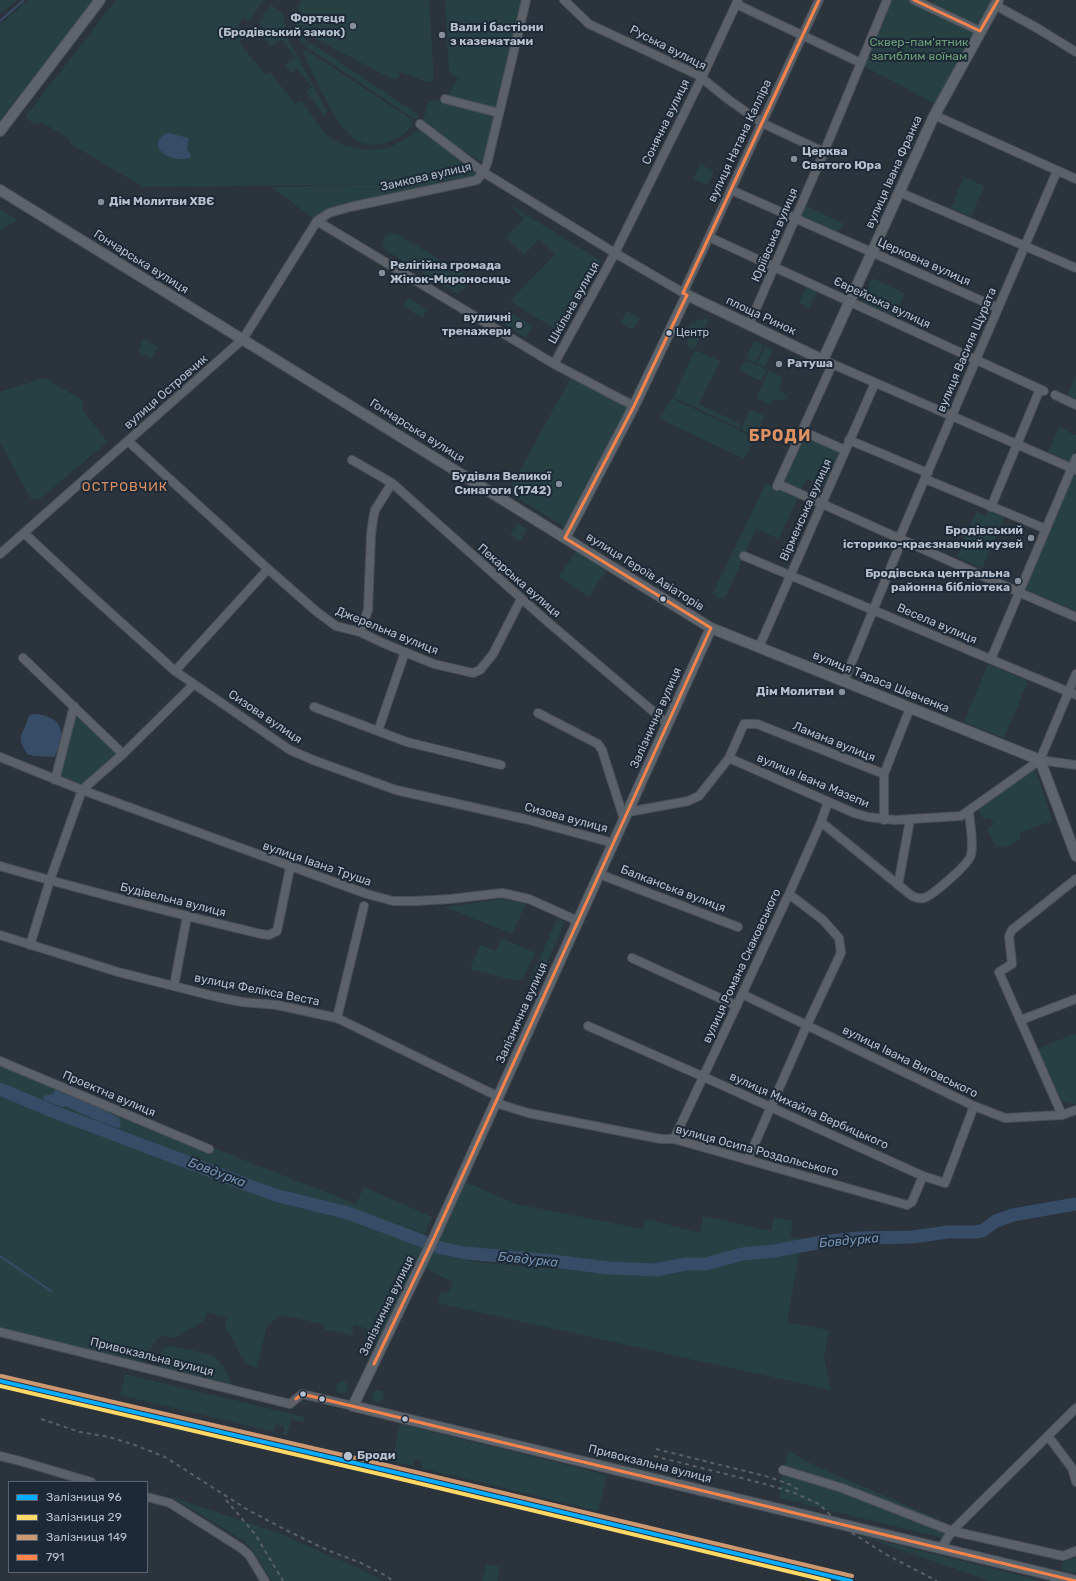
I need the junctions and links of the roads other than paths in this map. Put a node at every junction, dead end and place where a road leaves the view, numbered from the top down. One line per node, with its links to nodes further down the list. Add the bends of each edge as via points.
1 (100, 0): 19 (main road)
2 (526, 0): 15 (street)
3 (564, 0): 13 (street, Руська вулиця, via 589,24)
4 (819, 0): 10 (street, вулиця Натана Калліра)
5 (887, 0): 12 (street, Юріївська вулиця)
6 (914, 0): 9 (street)
7 (737, 2): 10 (street); 13 (street, Сонячна вулиця)
8 (996, 3): 9 (main road, вулиця Івана Франка); 11 (street)
9 (980, 31): 16 (main road, вулиця Івана Франка)
10 (802, 36): 12 (street); 17 (street, вулиця Натана Калліра)
11 (1076, 52)
12 (861, 63): 20 (street, Юріївська вулиця)
13 (702, 78): 17 (street, Руська вулиця); 32 (street, Сонячна вулиця)
14 (445, 99): 15 (street)
15 (499, 113): 22 (street)
16 (934, 115): 21 (street); 26 (main road, вулиця Івана Франка)
17 (762, 123): 20 (street, Руська вулиця); 25 (street, вулиця Натана Калліра)
18 (420, 124): 22 (street)
19 (0, 131)
20 (824, 152): 27 (street, Юріївська вулиця)
21 (1057, 171): 23 (street); 30 (street, вулиця Василя Щурата)
22 (483, 172): 28 (street, Замкова вулиця, via 477,180 350,207 329,213); 32 (street, Замкова вулиця)
23 (1076, 180)
24 (0, 190): 39 (main road, Гончарська вулиця)
25 (731, 190): 27 (street, Церковна вулиця); 29 (street, вулиця Натана Калліра)
26 (899, 192): 30 (street); 31 (main road, вулиця Івана Франка)
27 (796, 219): 31 (street, Церковна вулиця); 33 (street, Юріївська вулиця)
28 (317, 221): 39 (street, вулиця Островчик); 42 (street)
29 (709, 237): 33 (street, Єврейська вулиця); 35 (street, вулиця Натана Калліра)
30 (1025, 246): 34 (street); 37 (street, вулиця Василя Щурата)
31 (872, 252): 36 (main road, вулиця Івана Франка); 37 (street, Церковна вулиця)
32 (614, 253): 35 (street, площа Ринок); 42 (street, Шкільна вулиця)
33 (775, 267): 36 (street, Єврейська вулиця); 38 (street, Юріївська вулиця)
34 (1076, 268)
35 (685, 294): 38 (main road, площа Ринок); 46 (main road)
36 (850, 302): 40 (street, Єврейська вулиця); 41 (main road, вулиця Івана Франка)
37 (998, 308): 40 (street, вулиця Василя Щурата)
38 (749, 325): 41 (main road, площа Ринок)
39 (243, 339): 50 (street, вулиця Островчик); 62 (main road, Гончарська вулиця)
40 (976, 360): 47 (street, вулиця Василя Щурата); 51 (street, Єврейська вулиця, via 1042,390)
41 (828, 362): 43 (street); 48 (street)
42 (554, 364): 46 (street)
43 (875, 383): 47 (street); 49 (street, Вірменська вулиця)
44 (1054, 395): 45 (street)
45 (1073, 403)
46 (634, 406): 62 (main road)
47 (952, 416): 51 (street); 56 (street, вулиця Василя Щурата)
48 (802, 431): 52 (street); 58 (street, via 778,485)
49 (849, 440): 52 (street, Вірменська вулиця); 56 (street)
50 (128, 441): 61 (street, вулиця Островчик); 66 (street, Джерельна вулиця)
51 (1017, 444): 55 (street); 59 (street)
52 (845, 450): 58 (street, Вірменська вулиця)
53 (1076, 458): 55 (street)
54 (352, 460): 57 (street, Пекарська вулиця)
55 (1074, 469): 60 (street)
56 (926, 476): 59 (street); 63 (street, вулиця Василя Щурата)
57 (392, 484): 69 (street, Пекарська вулиця); 73 (street, via 375,510 373,519 368,610)
58 (821, 503): 63 (street); 67 (street, Вірменська вулиця)
59 (991, 506): 60 (street)
60 (1046, 529): 68 (street)
61 (24, 533): 64 (street, вулиця Островчик); 78 (street, Сизова вулиця)
62 (565, 538): 72 (main road, вулиця Героїв Авіаторів)
63 (901, 539): 68 (street); 70 (street, вулиця Василя Щурата)
64 (0, 554)
65 (744, 556): 67 (street, Весела вулиця)
66 (268, 569): 73 (street, Джерельна вулиця, via 330,622); 78 (street)
67 (790, 576): 70 (street, Весела вулиця); 74 (street, Вірменська вулиця)
68 (1019, 592): 71 (street); 77 (street)
69 (521, 599): 75 (street, Джерельна вулиця, via 493,654 480,670 473,673 464,672 434,664); 87 (street, Пекарська вулиця)
70 (873, 610): 77 (street, Весела вулиця); 80 (street, вулиця Василя Щурата)
71 (1076, 616)
72 (711, 628): 74 (main road, вулиця Тараса Шевченка); 87 (main road, Залізнична вулиця)
73 (360, 632): 75 (street, Джерельна вулиця)
74 (759, 647): 80 (main road, вулиця Тараса Шевченка)
75 (405, 652): 88 (street)
76 (23, 658): 83 (street)
77 (991, 660): 82 (street, Весела вулиця)
78 (175, 670): 81 (street, Сизова вулиця)
79 (1076, 674): 82 (street)
80 (844, 681): 85 (main road, вулиця Тараса Шевченка)
81 (194, 684): 89 (street); 104 (street, Сизова вулиця, via 290,750 313,760 396,790 525,819)
82 (1072, 694): 92 (street)
83 (74, 706): 89 (street); 96 (street)
84 (314, 708): 88 (street)
85 (910, 708): 92 (main road, вулиця Тараса Шевченка); 95 (street, Ламана вулиця)
86 (538, 713): 100 (street, via 598,744)
87 (668, 724): 100 (main road, Залізнична вулиця)
88 (378, 732): 93 (street, via 407,742)
89 (123, 754): 97 (street)
90 (0, 757): 96 (street, вулиця Івана Труша)
91 (729, 758): 95 (street, Ламана вулиця, via 744,724 757,724); 98 (street, вулиця Івана Мазепи); 100 (street, via 699,796)
92 (1040, 760): 94 (street); 99 (street, вулиця Івана Мазепи); 105 (main road)
93 (501, 765)
94 (1076, 765)
95 (884, 774): 101 (street)
96 (55, 780): 97 (street, вулиця Івана Труша)
97 (82, 790): 107 (street, вулиця Івана Труша); 110 (street)
98 (828, 802): 101 (street, вулиця Івана Мазепи, via 868,818); 103 (street, вулиця Романа Скаковського)
99 (969, 812): 102 (street, вулиця Івана Мазепи, via 961,816); 111 (street, via 972,850 968,863 925,897 912,896)
100 (626, 816): 104 (main road, Залізнична вулиця)
101 (884, 820): 102 (street, вулиця Івана Мазепи)
102 (910, 820): 111 (street)
103 (821, 822): 111 (street); 112 (street, вулиця Романа Скаковського)
104 (614, 843): 108 (main road, Залізнична вулиця)
105 (1076, 856)
106 (0, 866): 110 (street, Будівельна вулиця)
107 (290, 868): 114 (street, Будівельна вулиця, via 277,931 269,935); 115 (street, вулиця Івана Труша, via 393,901 450,899 502,893 529,898)
108 (599, 874): 115 (main road, Залізнична вулиця); 116 (street, Балканська вулиця)
109 (1076, 879): 125 (street, via 1012,930 1009,936 1012,964 999,972)
110 (50, 880): 114 (street, Будівельна вулиця); 118 (street)
111 (898, 885)
112 (789, 894): 121 (street, вулиця Романа Скаковського); 126 (street, via 823,920 839,938 841,945 841,953)
113 (364, 906): 124 (street)
114 (187, 916): 120 (street)
115 (578, 921): 130 (main road, Залізнична вулиця)
116 (738, 927)
117 (0, 935): 118 (street, вулиця Фелікса Веста)
118 (30, 945): 120 (street, вулиця Фелікса Веста)
119 (632, 958): 123 (street)
120 (174, 986): 124 (street, вулиця Фелікса Веста, via 242,1002 276,1005)
121 (742, 994): 123 (street, вулиця Романа Скаковського); 126 (street, вулиця Івана Виговського)
122 (1076, 999): 125 (street)
123 (737, 1006): 129 (street, вулиця Романа Скаковського)
124 (337, 1018): 130 (street, вулиця Фелікса Веста)
125 (1021, 1020): 134 (street)
126 (807, 1025): 131 (street, вулиця Івана Виговського); 132 (street)
127 (588, 1026): 129 (street, вулиця Михайла Вербицького)
128 (0, 1061): 136 (street, Проектна вулиця)
129 (704, 1077): 132 (street, вулиця Михайла Вербицького); 135 (street, вулиця Романа Скаковського)
130 (497, 1100): 135 (street, вулиця Осипа Роздольського, via 528,1113 661,1139); 140 (main road, Залізнична вулиця)
131 (974, 1106): 134 (street, вулиця Івана Виговського, via 1005,1118); 138 (street, вулиця Михайла Вербицького, via 945,1183)
132 (770, 1107): 137 (street); 138 (street, вулиця Михайла Вербицького)
133 (1076, 1110): 134 (street, вулиця Івана Виговського)
134 (1062, 1114)
135 (674, 1139): 137 (street, вулиця Осипа Роздольського)
136 (209, 1149)
137 (748, 1159): 138 (street, вулиця Осипа Роздольського, via 906,1205 912,1202)
138 (923, 1176)
139 (0, 1332): 140 (street, Привокзальна вулиця, via 290,1404 302,1394)
140 (353, 1406): 149 (main road, Привокзальна вулиця)
141 (1076, 1408): 142 (street)
142 (1048, 1436): 146 (street, via 1072,1468); 148 (street)
143 (0, 1456): 145 (street)
144 (783, 1470): 148 (street, via 842,1488)
145 (88, 1481)
146 (1076, 1482)
147 (148, 1497): 152 (street, via 170,1503 241,1548 249,1555)
148 (952, 1531): 149 (street); 150 (street, via 1062,1556)
149 (941, 1548): 151 (main road, Привокзальна вулиця)
150 (1076, 1551)
151 (1076, 1580)
152 (264, 1581)

